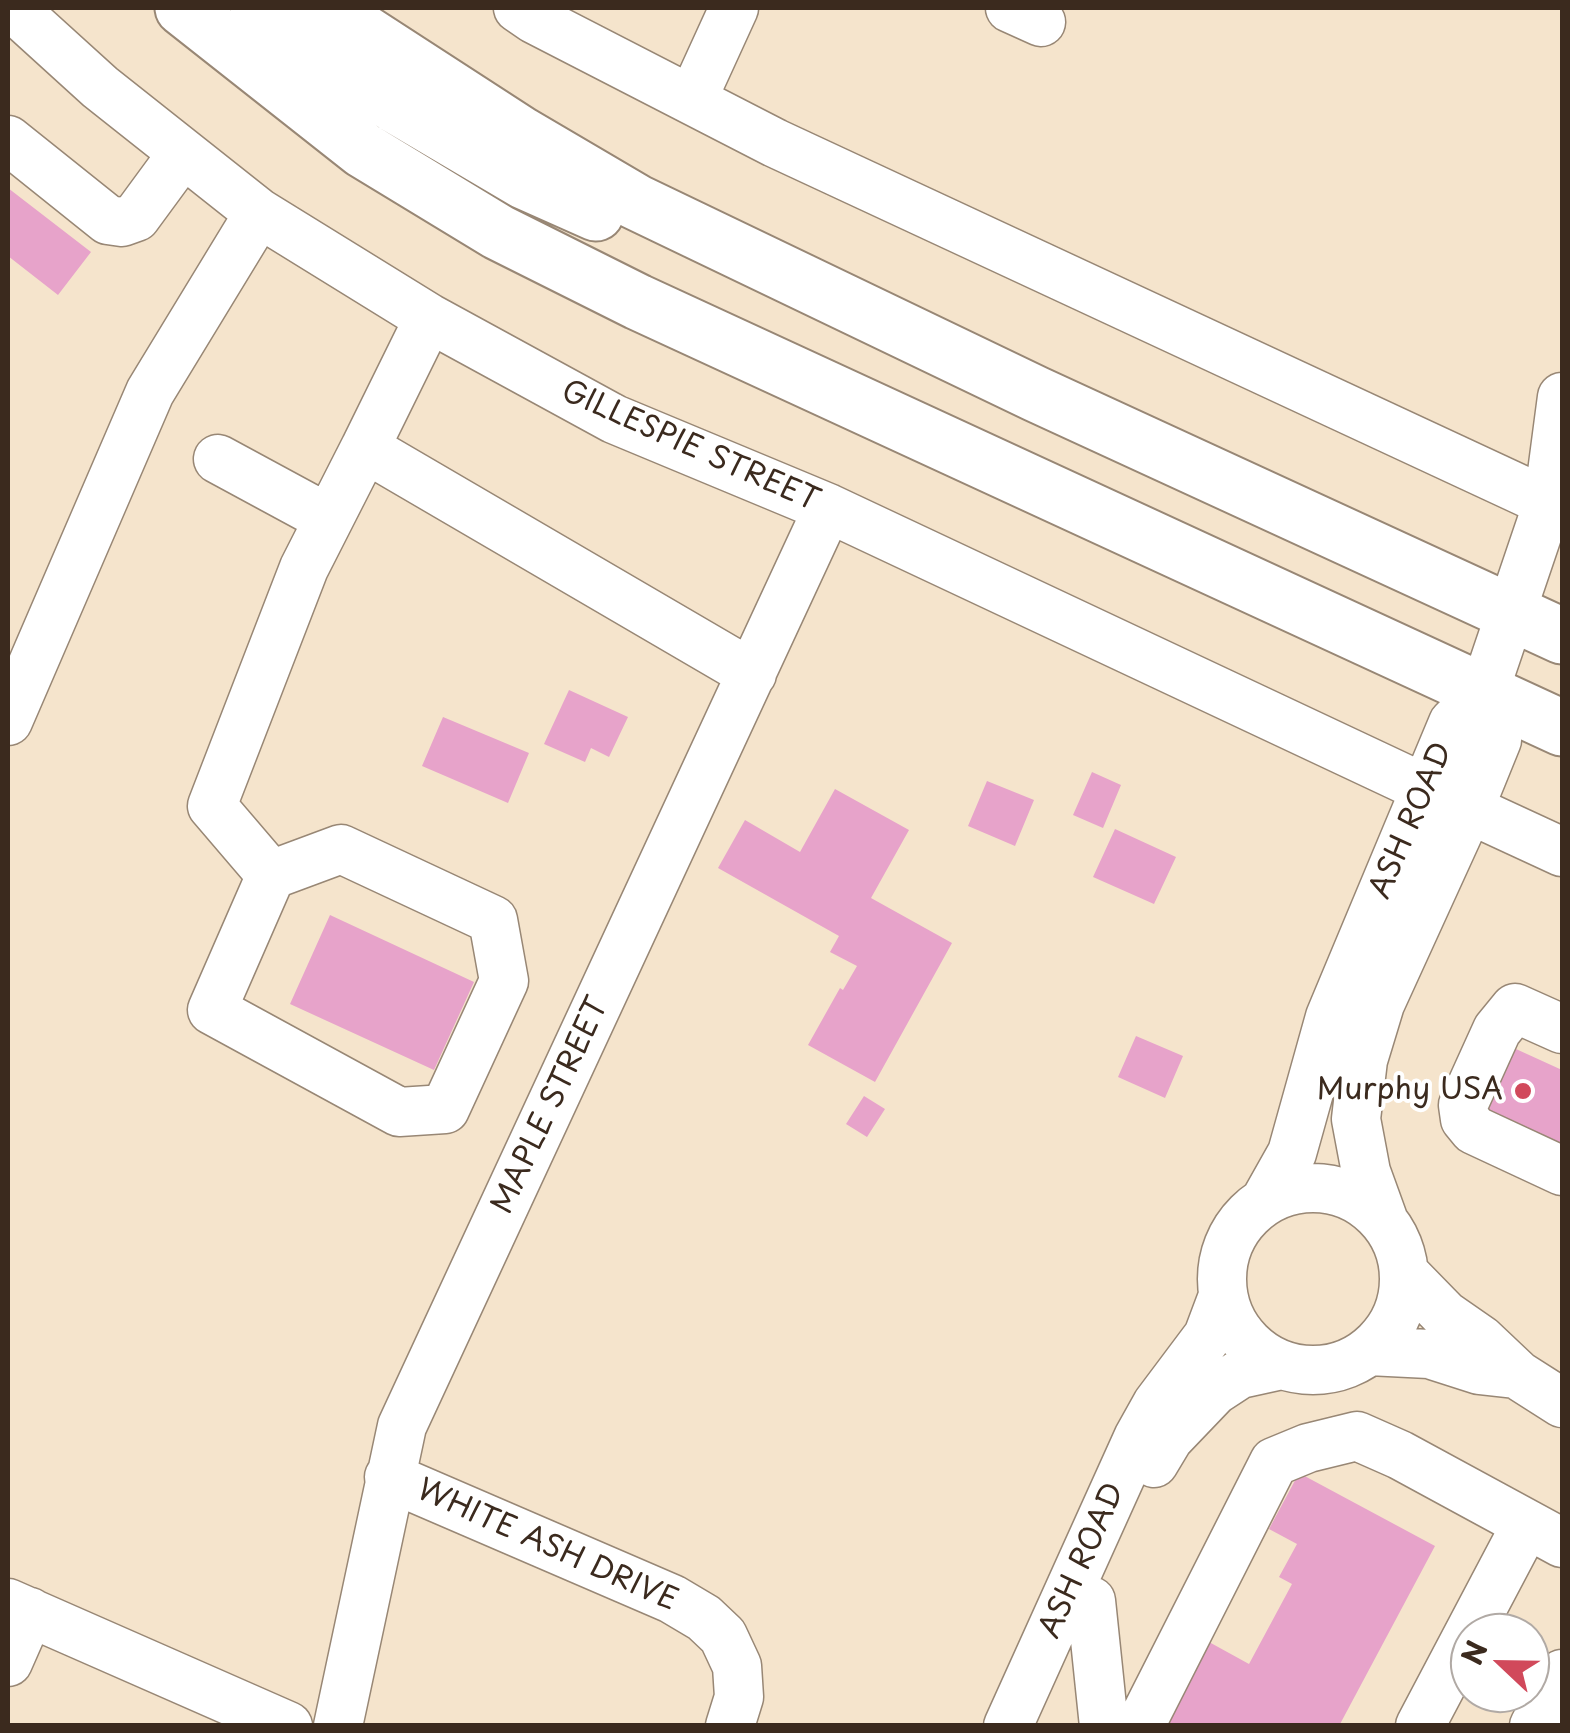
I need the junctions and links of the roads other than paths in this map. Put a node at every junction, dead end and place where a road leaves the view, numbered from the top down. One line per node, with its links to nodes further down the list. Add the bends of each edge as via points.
1 (13, 8): 9 (street, GILLESPIE STREET)
2 (182, 8): 22 (highway, via 363,150 498,232)
3 (258, 8): 11 (highway, via 395,105 524,182 628,227)
4 (326, 8): 11 (highway, via 522,134)
5 (518, 8): 7 (street)
6 (734, 8): 7 (street)
7 (692, 100): 16 (street)
8 (8, 140): 9 (street, via 108,220 122,222 136,217)
9 (183, 153): 10 (street, GILLESPIE STREET)
10 (259, 213): 12 (street, GILLESPIE STREET); 23 (street, via 150,392)
11 (686, 226): 19 (highway)
12 (429, 318): 14 (street); 17 (street, GILLESPIE STREET, via 614,419)
13 (1562, 396): 16 (street)
14 (365, 448): 18 (street); 21 (street)
15 (218, 459): 18 (street)
16 (1555, 506): 19 (street)
17 (828, 508): 21 (street, MAPLE STREET); 25 (street, GILLESPIE STREET)
18 (328, 518): 28 (street, via 212,806)
19 (1511, 615): 20 (highway); 22 (street)
20 (1562, 636)
21 (752, 674): 39 (street, MAPLE STREET, via 402,1426)
22 (1484, 692): 24 (highway); 25 (street, ASH ROAD, via 1454,724); 26 (street, ASH ROAD, via 1497,740)
23 (12, 697)
24 (1562, 728)
25 (1426, 789): 31 (street, ASH ROAD, via 1330,1016 1292,1153)
26 (1470, 809): 27 (street); 32 (street, ASH ROAD, via 1380,1004 1363,1060 1356,1119)
27 (1562, 852)
28 (272, 875): 28 (street, via 212,1010 399,1112 445,1109 504,982 493,920 341,849)
29 (1562, 1028): 30 (street, via 1515,1008 1496,1030 1463,1105 1474,1130)
30 (1562, 1171)
31 (1264, 1202): 32 (street, via 1304,1187 1334,1189); 34 (street, via 1232,1236 1222,1265)
32 (1382, 1219): 33 (street, via 1398,1244)
33 (1404, 1274): 35 (street, via 1389,1329); 37 (street)
34 (1222, 1296): 36 (street, via 1233,1325 1254,1350); 48 (street, ASH ROAD, via 1208,1336 1138,1438)
35 (1369, 1351): 36 (street, via 1342,1366 1311,1371); 37 (street, via 1429,1354)
36 (1280, 1365): 41 (street, ASH ROAD, via 1240,1374 1214,1391 1169,1438)
37 (1518, 1374): 38 (street)
38 (1562, 1403)
39 (389, 1476): 46 (street, MAPLE STREET); 47 (street, WHITE ASH DRIVE, via 704,1618 723,1636 737,1666)
40 (1544, 1534): 51 (street, via 1358,1436 1274,1462); 52 (street)
41 (1092, 1602): 49 (street, ASH ROAD); 50 (street)
42 (19, 1608): 43 (street); 45 (street)
43 (8, 1662)
44 (1562, 1674): 53 (street)
45 (288, 1726)
46 (338, 1726)
47 (730, 1726)
48 (1008, 1726)
49 (1035, 1726)
50 (1104, 1726)
51 (1140, 1726)
52 (1420, 1726)
53 (1534, 1726)

